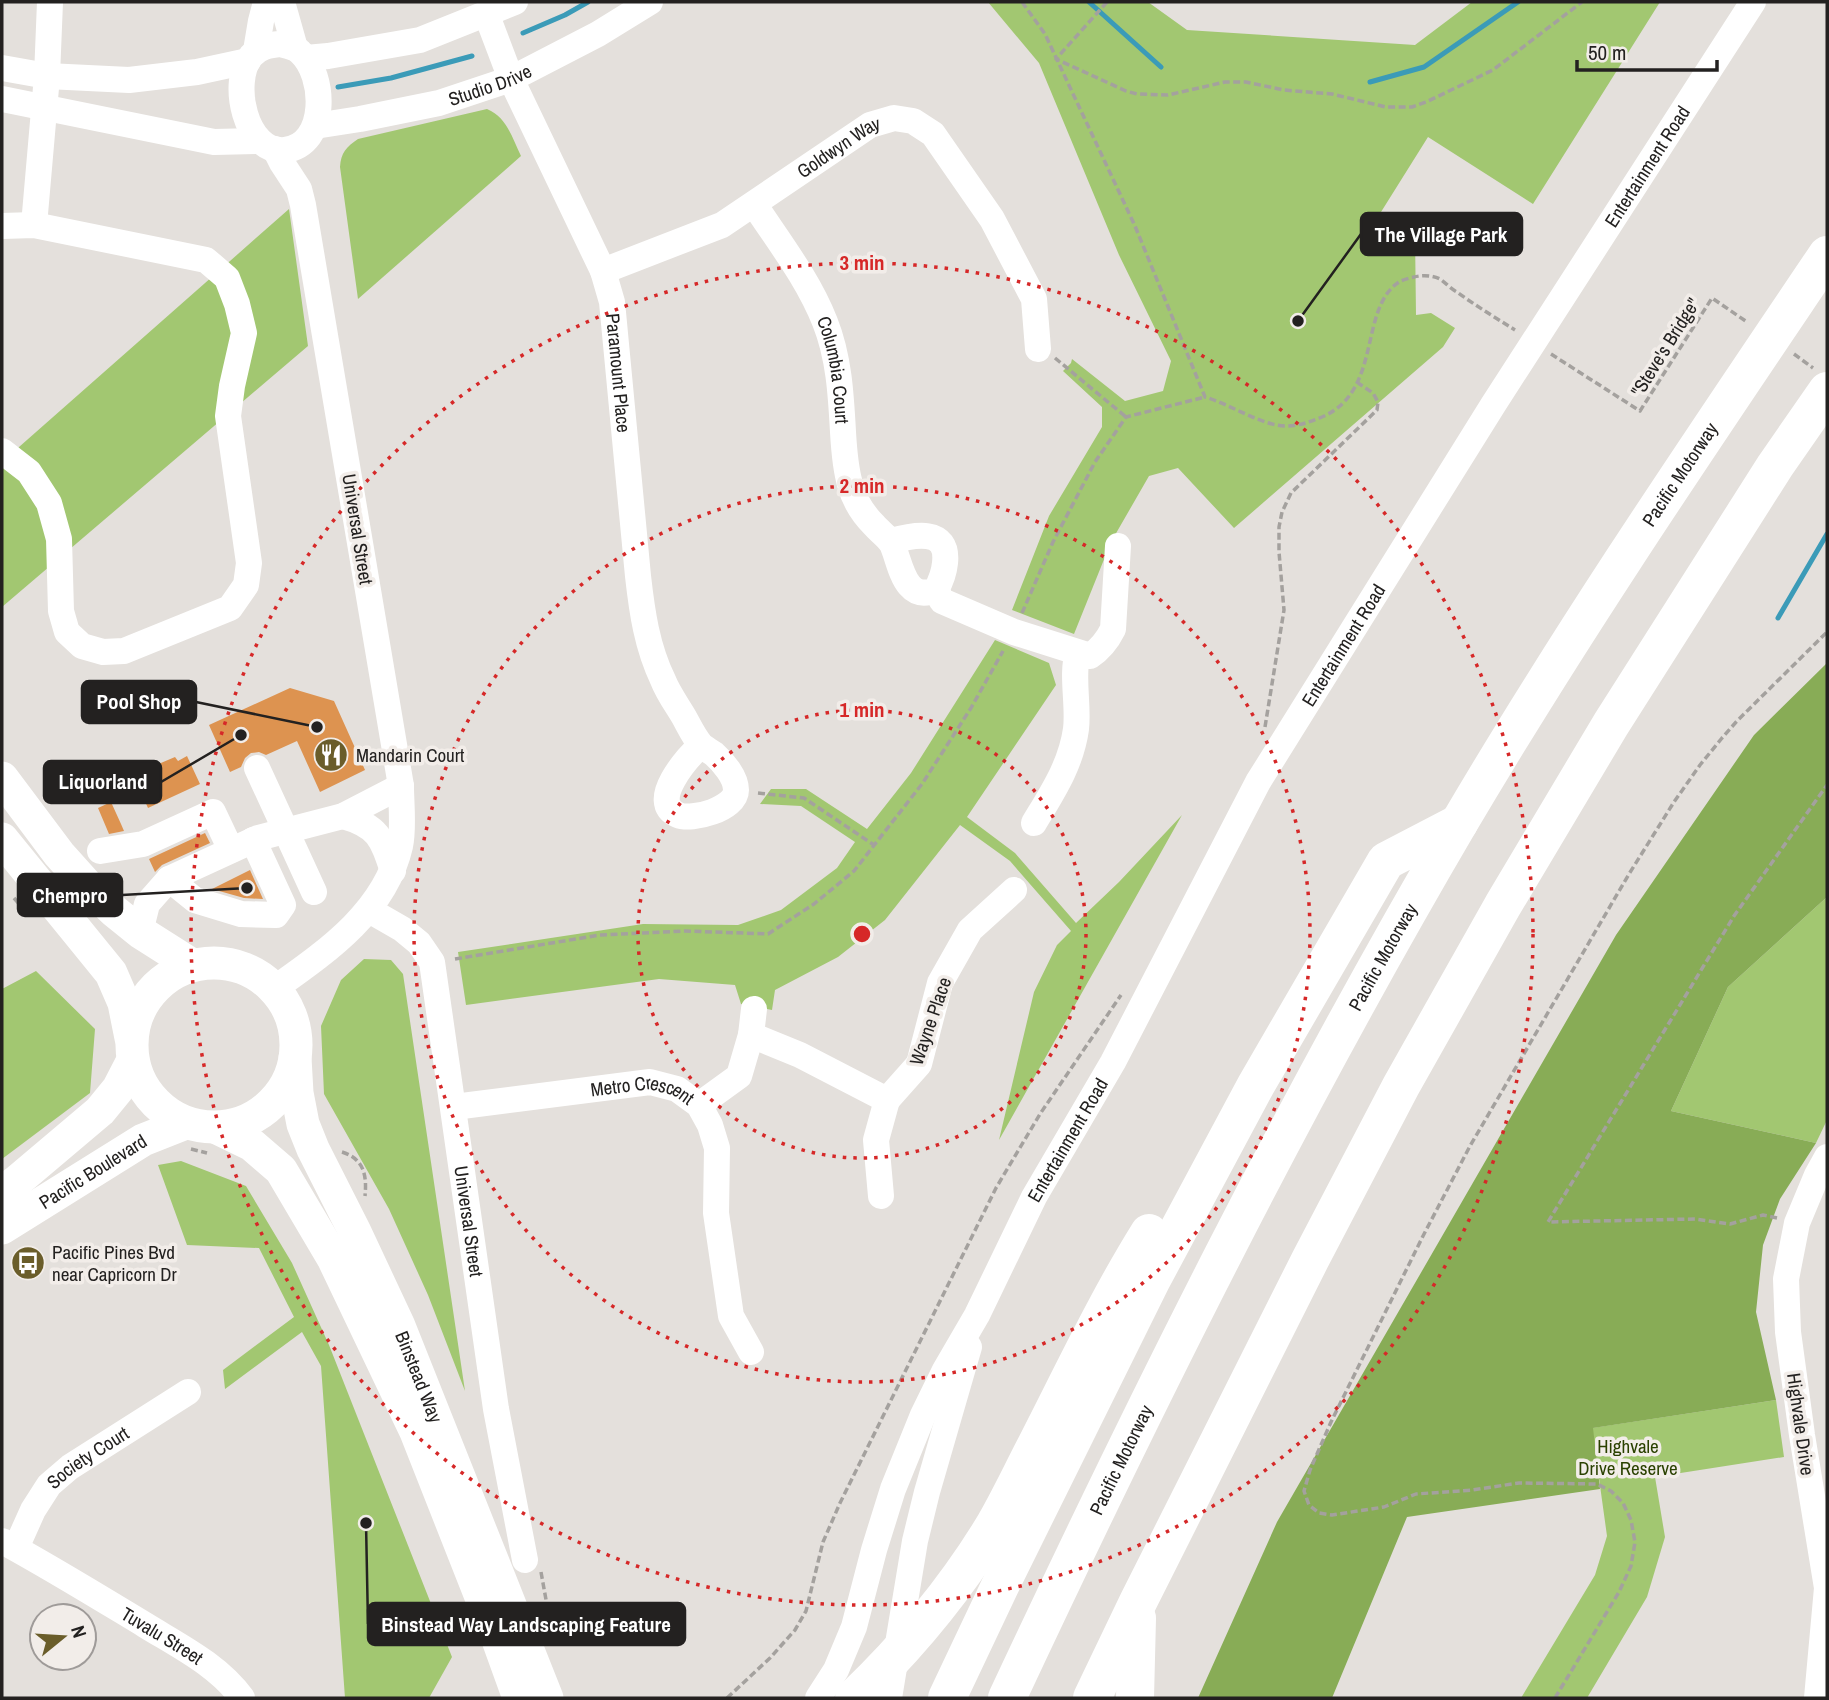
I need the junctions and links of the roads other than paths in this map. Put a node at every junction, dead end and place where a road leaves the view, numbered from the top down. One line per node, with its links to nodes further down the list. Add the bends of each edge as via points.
1 (50, 2): 11 (street)
2 (266, 2): 9 (street)
3 (282, 2): 8 (street)
4 (515, 2): 7 (street)
5 (650, 2): 12 (street, Studio Drive)
6 (1753, 2): 59 (street, Entertainment Road, via 1493,405 1258,782 1113,1062 1034,1197)
7 (485, 13): 8 (street, via 420,40 328,57); 12 (street, Paramount Place)
8 (300, 53): 9 (street, via 280,44); 15 (street, via 315,77)
9 (252, 56): 11 (street, via 197,72 129,80); 16 (street, via 244,69 244,109 252,133)
10 (2, 68): 11 (street)
11 (47, 76): 14 (street)
12 (511, 79): 15 (street, Studio Drive, via 439,103); 21 (street, Paramount Place)
13 (2, 99): 14 (street)
14 (44, 107): 16 (street, via 214,142); 18 (street)
15 (316, 126): 16 (street, via 296,147)
16 (267, 145): 32 (street, Universal Street, via 299,189 303,205)
17 (754, 204): 21 (street, Goldwyn Way, via 722,225); 22 (street, Goldwyn Way, via 870,125 894,118 913,121 933,134 992,219 1034,299); 25 (street, Columbia Court, via 811,291 826,324 837,361 850,486 861,510)
18 (34, 225): 19 (street); 24 (street, via 206,260 227,278 244,333 228,416 249,563 246,584 230,608 124,651 82,646 67,632 61,611 59,539 49,503 29,472)
19 (2, 226)
20 (1827, 255): 34 (highway, Pacific Motorway, via 1650,519)
21 (603, 271): 29 (street, Paramount Place, via 612,302 642,614 663,681)
22 (1038, 349)
23 (1827, 391): 64 (highway, via 1611,724 1503,905 1388,1110)
24 (2, 451)
25 (891, 541): 27 (street, Columbia Court, via 912,589); 27 (street, via 907,536 941,541 946,552)
26 (1118, 546): 28 (street, via 1113,629 1101,649 1090,656)
27 (936, 590): 28 (street, Columbia Court, via 942,601)
28 (1078, 653): 35 (street, via 1072,746 1063,774)
29 (701, 745): 29 (street, Paramount Place, via 667,790 668,803 679,816 720,809 733,799 736,790 725,766)
30 (257, 768): 36 (street)
31 (2, 778): 45 (main road, via 85,883 114,911)
32 (401, 786): 33 (street); 40 (street, Universal Street, via 401,843)
33 (343, 816): 36 (street); 40 (street, via 371,827)
34 (1459, 822): 55 (highway, via 1386,861); 71 (highway, Pacific Motorway, via 1258,1187)
35 (1034, 823)
36 (287, 832): 38 (street); 43 (street)
37 (2, 839): 48 (main road, via 111,973 124,1003)
38 (242, 845): 39 (street, via 213,812 143,844); 41 (street); 41 (street, via 283,905 276,915 241,914 195,900)
39 (100, 851)
40 (393, 871): 44 (street, Universal Street)
41 (169, 879): 45 (street)
42 (1014, 890): 50 (street, Wayne Place, via 970,930 940,983 919,1064)
43 (314, 892)
44 (369, 910): 47 (street, Universal Street, via 321,955); 52 (street, Universal Street, via 419,943 432,962)
45 (143, 918): 46 (main road)
46 (192, 965): 47 (main road, via 236,965); 48 (main road, via 169,976 150,993 136,1015)
47 (274, 989): 49 (main road, via 292,1021)
48 (132, 1050): 53 (main road, via 139,1081 151,1099); 56 (main road, Pacific Boulevard, via 118,1089 100,1111)
49 (295, 1058): 53 (main road, via 286,1085 268,1107 245,1122); 68 (main road, Binstead Way, via 303,1124 399,1326)
50 (887, 1100): 51 (street, via 800,1055 752,1022 739,1076); 57 (street, via 876,1140)
51 (699, 1105): 52 (street, Metro Crescent, via 677,1089 650,1082); 60 (street, Metro Crescent, via 717,1147 716,1213 732,1316)
52 (454, 1107): 63 (street, Universal Street, via 496,1409)
53 (201, 1138): 58 (main road, Pacific Boulevard, via 143,1140); 67 (main road, Binstead Way, via 252,1145 281,1170 334,1258 415,1432)
54 (1827, 1157): 74 (street, Highvale Drive, via 1797,1226 1786,1279 1788,1332 1826,1588)
55 (1203, 1184): 65 (highway, via 1167,1202 1107,1306 992,1529); 70 (highway)
56 (2, 1192)
57 (881, 1196)
58 (2, 1228)
59 (977, 1315): 65 (street, Entertainment Road); 69 (street, Entertainment Road, via 908,1449 854,1627)
60 (751, 1352)
61 (188, 1392): 62 (street, Society Court, via 70,1467 49,1485)
62 (9, 1544): 66 (street, Tuvalu Street, via 203,1661)
63 (533, 1566)
64 (1138, 1602): 72 (highway); 73 (highway)
65 (870, 1694)
66 (242, 1698)
67 (519, 1698)
68 (547, 1698)
69 (818, 1698)
70 (947, 1698)
71 (1007, 1698)
72 (1092, 1698)
73 (1135, 1698)
74 (1816, 1698)

